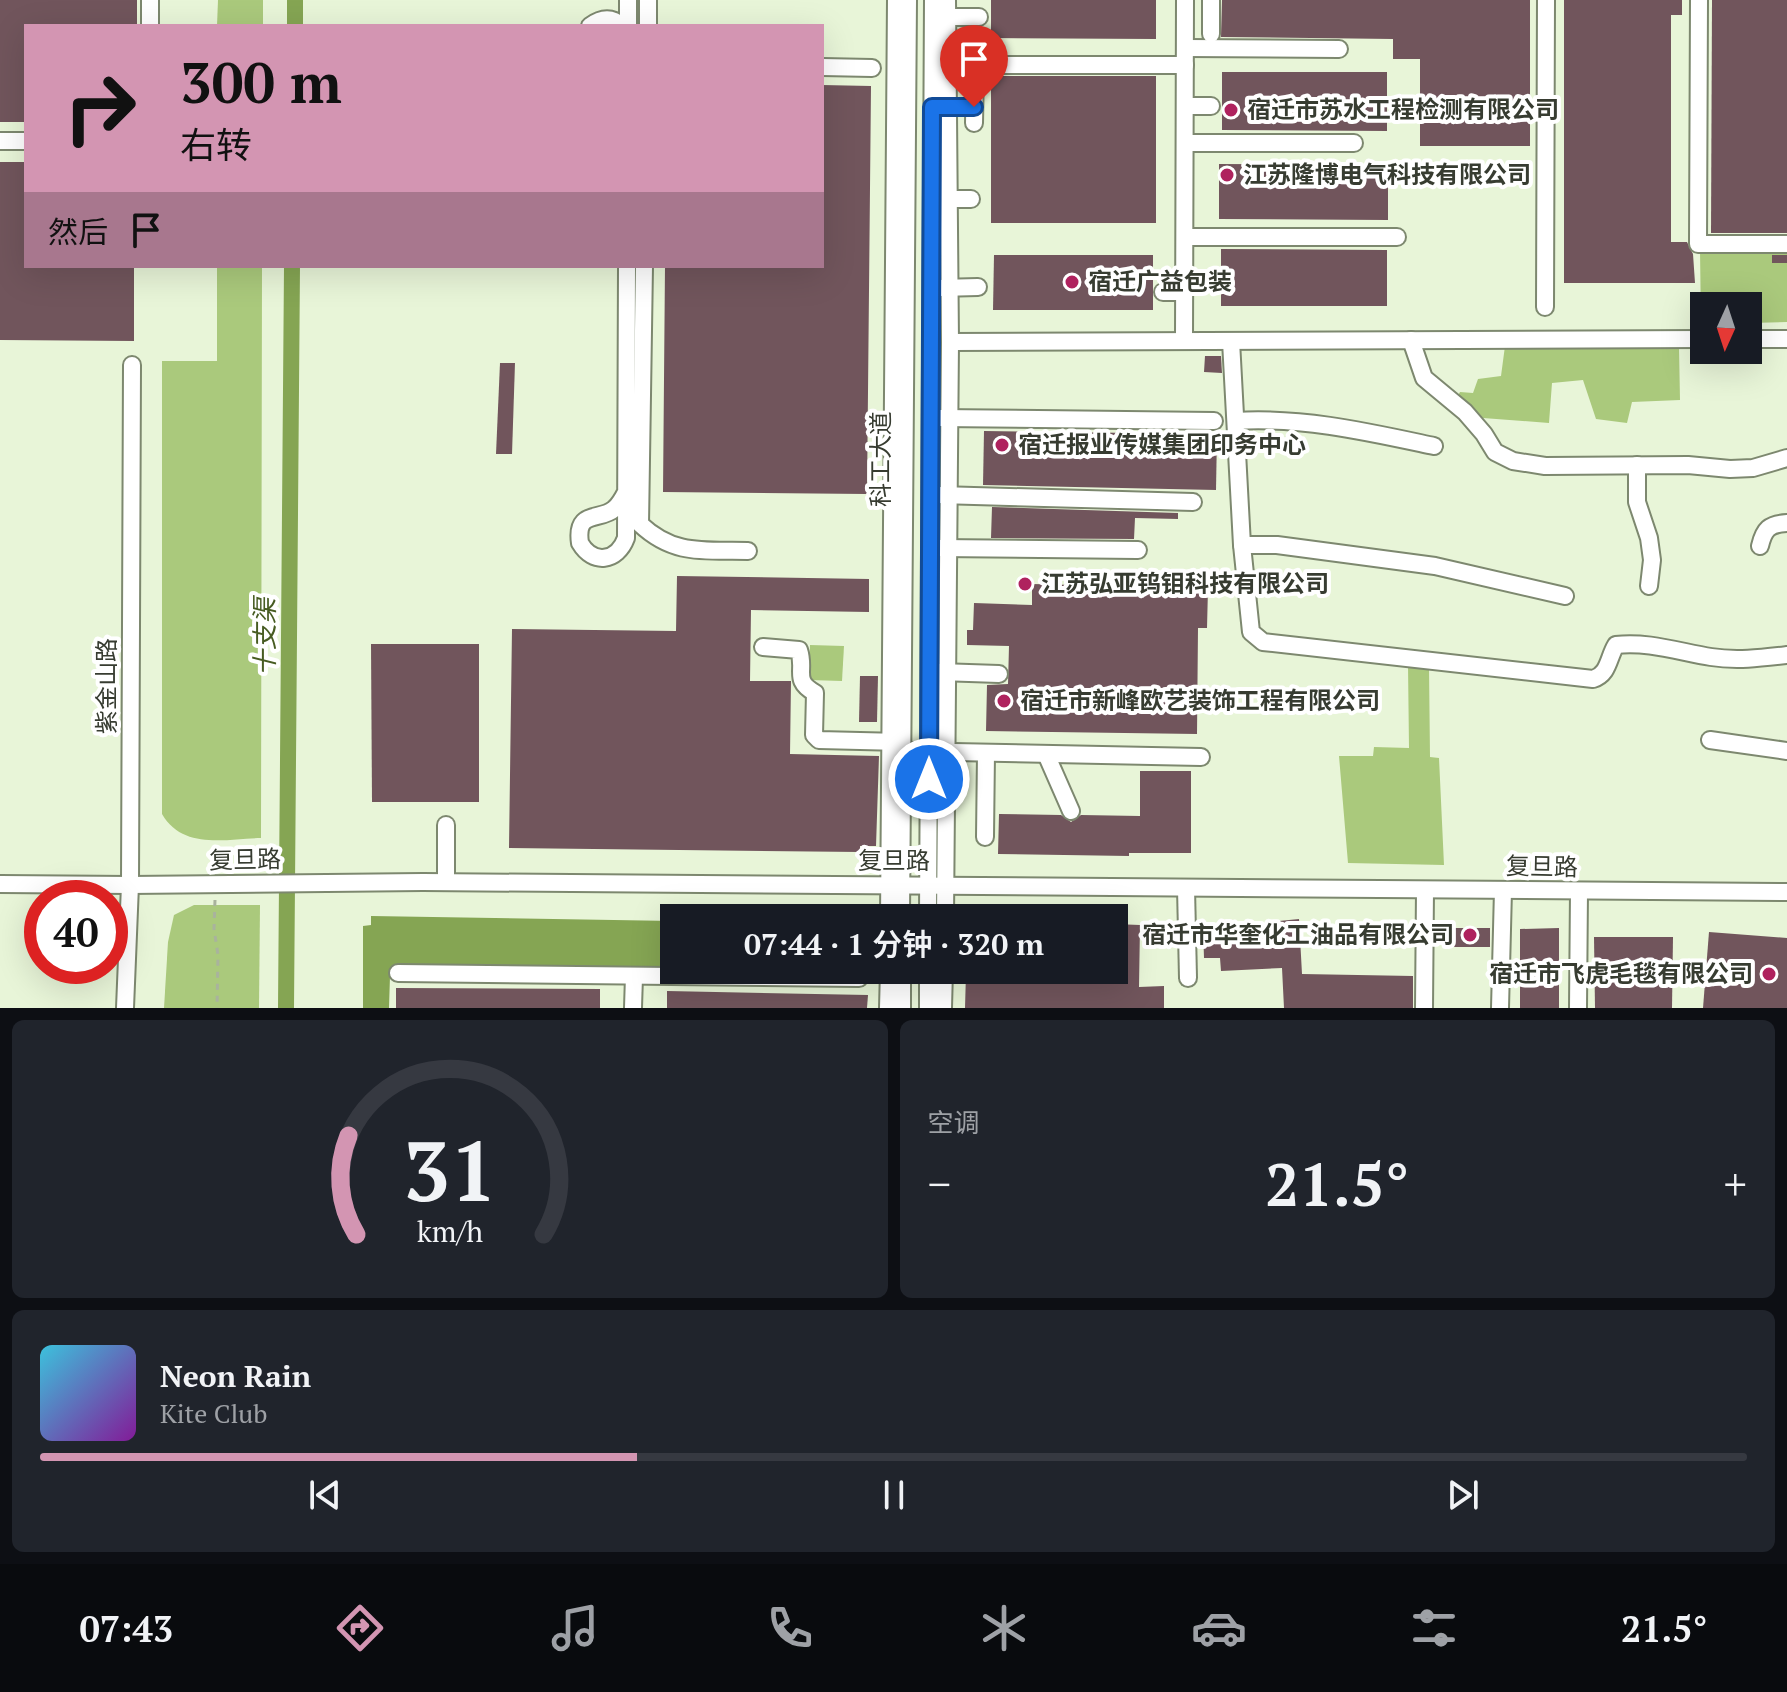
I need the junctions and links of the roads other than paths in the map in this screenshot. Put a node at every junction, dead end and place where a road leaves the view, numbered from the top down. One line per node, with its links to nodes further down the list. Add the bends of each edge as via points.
1 (150, 0): 12 (street)
2 (628, 0): 15 (street)
3 (648, 0): 16 (street)
4 (896, 0): 78 (street)
5 (908, 0): 78 (street, 科工大道)
6 (1185, 0): 19 (street)
7 (1211, 0): 17 (street)
8 (1546, 0): 41 (street)
9 (1699, 0): 33 (street, via 1698,244)
10 (940, 8): 11 (street); 24 (street, 科工大道)
11 (979, 17)
12 (150, 24)
13 (594, 24): 14 (street, via 612,19)
14 (621, 24)
15 (625, 24)
16 (648, 24)
17 (1211, 34)
18 (1339, 49): 19 (street)
19 (1185, 57): 22 (street); 24 (street, via 979,65 974,115)
20 (824, 67): 21 (street)
21 (872, 68)
22 (1185, 106): 23 (street); 27 (street)
23 (1211, 106)
24 (940, 107): 29 (street); 37 (street, 科工大道)
25 (0, 141): 26 (street)
26 (24, 141)
27 (1185, 143): 28 (street); 31 (street)
28 (1354, 143)
29 (949, 199): 30 (street); 38 (street)
30 (971, 199)
31 (1185, 237): 32 (street); 40 (street)
32 (1397, 237)
33 (1787, 244)
34 (627, 268): 57 (street)
35 (644, 268): 57 (street)
36 (978, 287): 38 (street)
37 (931, 288): 38 (street); 50 (street, 科工大道)
38 (949, 288): 48 (street)
39 (1163, 292): 40 (street)
40 (1184, 292): 46 (street)
41 (1545, 307)
42 (1690, 339): 45 (street)
43 (1762, 339): 44 (street)
44 (1787, 339)
45 (1411, 340): 47 (street); 56 (street, via 1424,378 1465,412 1495,452 1545,466)
46 (1184, 341): 47 (street); 48 (street)
47 (1231, 341): 53 (street)
48 (950, 342): 51 (street)
49 (132, 365): 90 (street, 紫金山路)
50 (931, 418): 51 (street); 58 (street, 科工大道)
51 (949, 419): 52 (street); 59 (street)
52 (1214, 421)
53 (1236, 421): 54 (street, via 1301,420); 64 (street)
54 (1434, 446)
55 (1787, 458): 56 (street, via 1753,468)
56 (1637, 465): 70 (street, via 1637,502 1652,560)
57 (633, 492): 62 (street); 63 (street); 63 (street, via 609,513 585,521 579,536 585,551 605,559 616,554)
58 (930, 495): 59 (street); 66 (street, 科工大道)
59 (949, 495): 60 (street); 67 (street)
60 (1193, 502)
61 (1787, 523): 65 (street, via 1767,527)
62 (640, 524): 63 (street); 69 (street, via 657,540 689,550)
63 (626, 538)
64 (1242, 545): 71 (street, via 1290,546 1435,566); 73 (street, via 1251,632 1263,642 1593,679 1607,669 1616,645 1632,643 1715,658)
65 (1760, 546)
66 (930, 548): 67 (street); 74 (street, 科工大道)
67 (948, 548): 68 (street); 75 (street)
68 (1138, 550)
69 (748, 551)
70 (1649, 586)
71 (1565, 596)
72 (763, 647): 78 (street, via 799,650 801,680 815,693 814,735 819,740)
73 (1787, 655)
74 (929, 672): 75 (street); 79 (street, 科工大道)
75 (947, 672): 76 (street); 80 (street)
76 (999, 674)
77 (1710, 740): 81 (street)
78 (898, 745): 79 (street); 91 (street, 科工大道)
79 (929, 747): 80 (street); 92 (street, 科工大道)
80 (947, 747): 82 (street); 93 (street)
81 (1787, 751)
82 (986, 753): 83 (street); 87 (street)
83 (1046, 754): 84 (street); 85 (street)
84 (1201, 757)
85 (1071, 811)
86 (446, 825): 88 (street)
87 (985, 837)
88 (446, 882): 90 (street, 复旦路); 91 (street, 复旦路)
89 (0, 884): 90 (street, 复旦路)
90 (130, 885): 111 (street, 紫金山路)
91 (895, 886): 92 (street, 复旦路); 99 (street); 100 (street, 科工大道)
92 (928, 886): 93 (street, 复旦路); 101 (street, 科工大道)
93 (946, 886): 94 (street, 复旦路); 102 (street)
94 (1186, 888): 95 (street, 复旦路); 106 (street)
95 (1425, 890): 96 (street, 复旦路); 117 (street)
96 (1503, 890): 97 (street, 复旦路); 118 (street)
97 (1579, 891): 98 (street, 复旦路); 119 (street)
98 (1787, 892)
99 (892, 904)
100 (898, 904)
101 (928, 904)
102 (945, 904)
103 (398, 973): 104 (street)
104 (634, 976): 105 (street); 112 (street)
105 (660, 976)
106 (1188, 978)
107 (889, 984): 113 (street)
108 (902, 984): 114 (street)
109 (928, 984): 115 (street)
110 (944, 984): 116 (street)
111 (125, 1008)
112 (633, 1008)
113 (888, 1008)
114 (902, 1008)
115 (928, 1008)
116 (943, 1008)
117 (1424, 1008)
118 (1500, 1008)
119 (1578, 1008)

